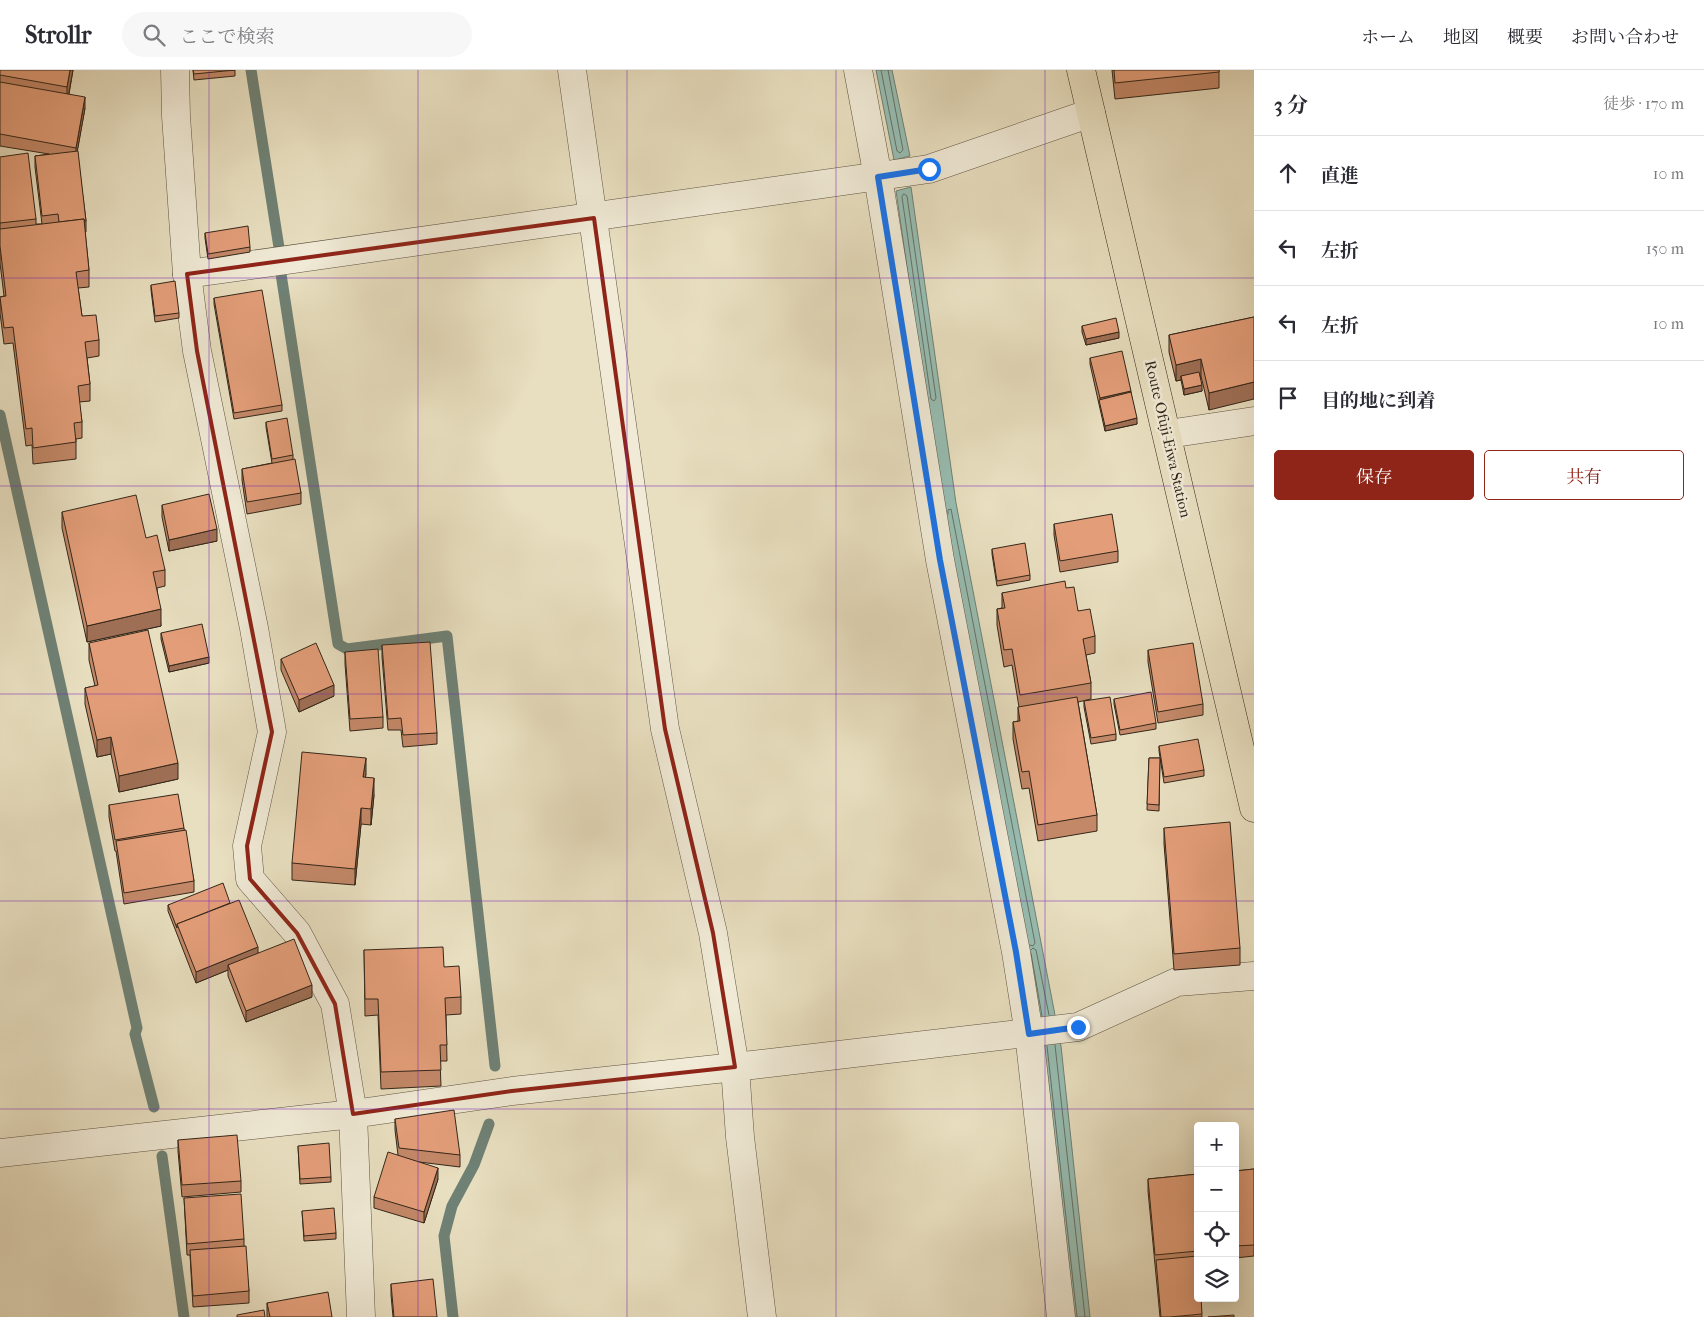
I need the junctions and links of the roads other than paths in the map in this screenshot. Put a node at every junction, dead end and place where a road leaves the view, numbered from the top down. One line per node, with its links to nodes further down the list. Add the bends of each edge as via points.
1 (175, 70): 8 (street)
2 (572, 70): 7 (street)
3 (858, 70): 6 (street)
4 (1081, 70): 5 (main road, Route Ofuji-Eiwa Station)
5 (1092, 113): 6 (street, via 929,169); 10 (main road, Route Ofuji-Eiwa Station)
6 (878, 177): 7 (street); 13 (street, via 940,560)
7 (594, 218): 8 (street); 14 (street, via 665,729 712,933)
8 (187, 274): 15 (street, via 197,351 272,732 247,846 250,878 296,933 335,1004)
9 (1254, 421): 10 (street)
10 (1168, 434): 11 (main road, Route Ofuji-Eiwa Station)
11 (1254, 808)
12 (1254, 976): 13 (street, via 1177,982 1078,1027)
13 (1032, 1033): 14 (street); 19 (street)
14 (735, 1067): 15 (street, via 512,1091); 18 (street, via 740,1137)
15 (352, 1114): 16 (street); 17 (street)
16 (0, 1153)
17 (361, 1317)
18 (762, 1317)
19 (1061, 1317)

